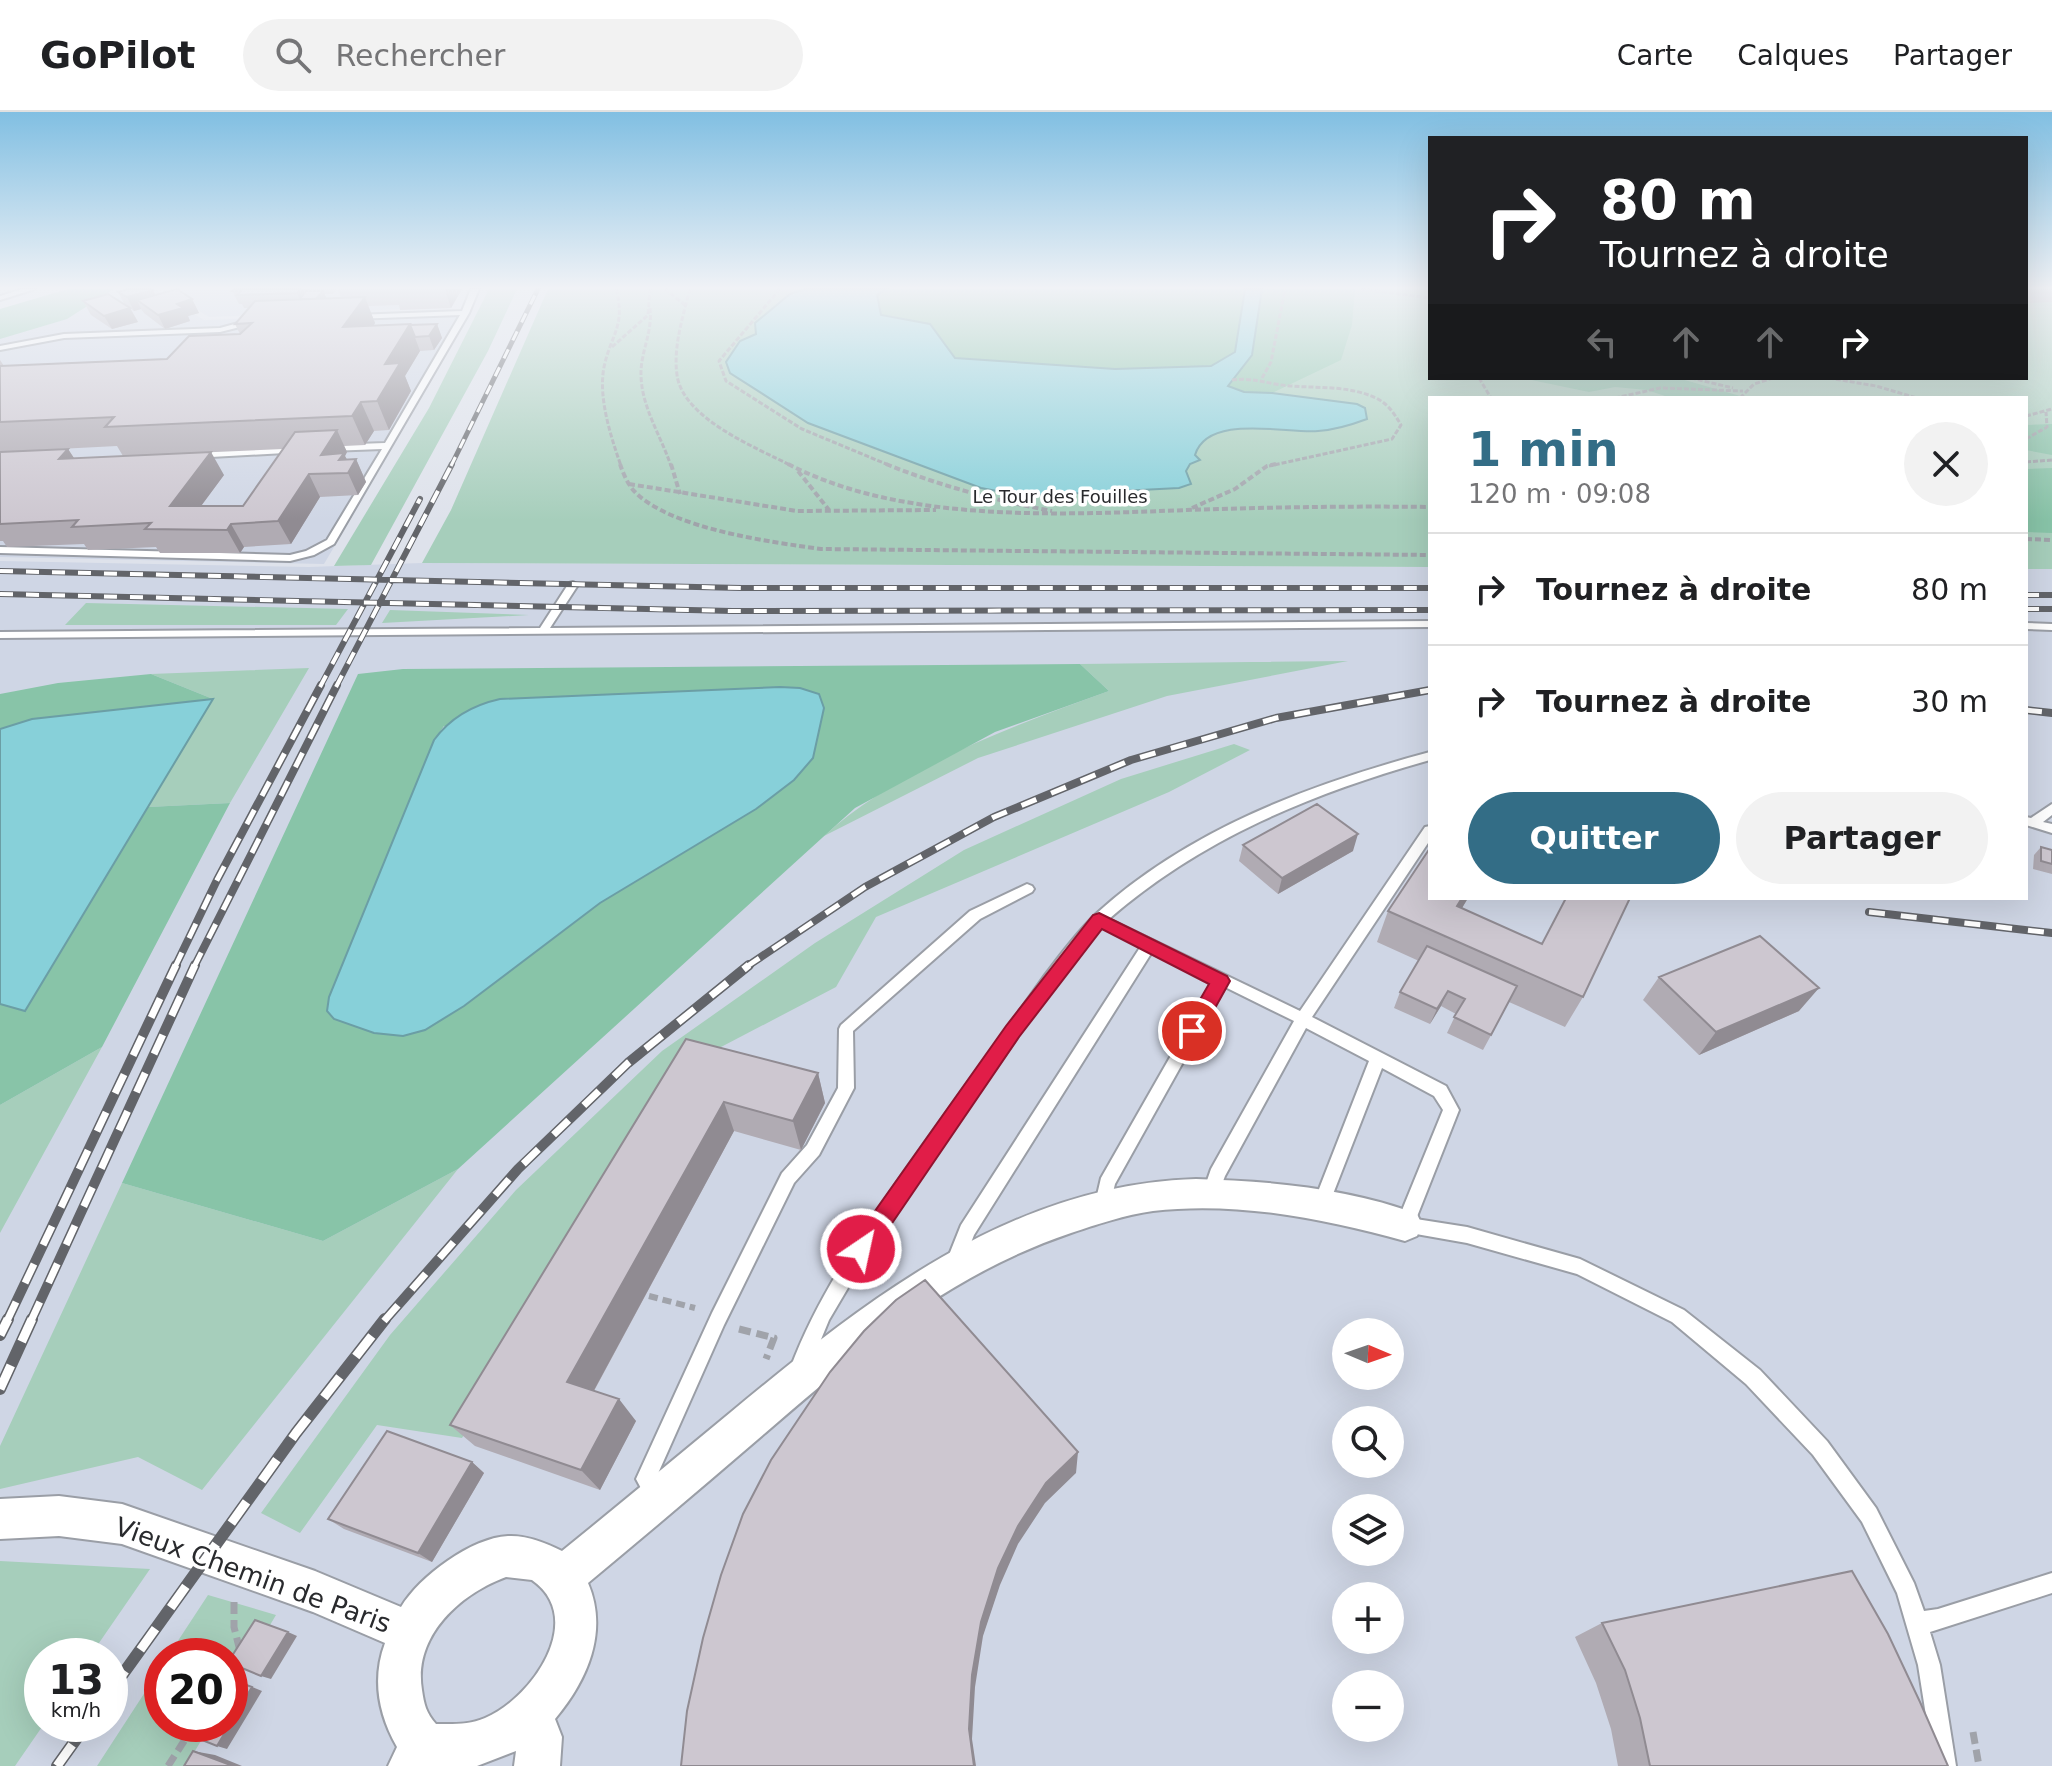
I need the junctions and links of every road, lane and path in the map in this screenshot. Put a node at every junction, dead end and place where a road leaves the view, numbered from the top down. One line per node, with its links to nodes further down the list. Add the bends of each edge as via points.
1 (434, 366): 20 (lane)
2 (606, 366): 25 (path, via 603,380 613,442)
3 (643, 366): 26 (path, via 651,423)
4 (677, 366): 24 (path, Le Tour des Fouilles, via 687,399 731,434)
5 (721, 366): 31 (path, via 726,381 802,429 933,483)
6 (1269, 366): 7 (path)
7 (1262, 378): 8 (path); 29 (path, via 1376,398 1390,407 1401,425 1392,439 1378,444 1267,466 1235,489)
8 (1232, 380)
9 (1699, 380): 12 (path)
10 (1764, 380): 12 (path)
11 (1841, 380): 15 (path)
12 (1743, 391): 13 (path, via 1663,389); 14 (path)
13 (1619, 396)
14 (1741, 396)
15 (1910, 396)
16 (2052, 409): 17 (path)
17 (2046, 412): 18 (path); 19 (path, via 2047,427)
18 (2028, 416)
19 (2028, 438)
20 (388, 446): 21 (lane); 34 (lane, via 331,542 310,553 290,558)
21 (186, 455)
22 (2052, 460): 23 (path)
23 (2028, 462)
24 (795, 468): 28 (path, Le Tour des Fouilles, via 874,495); 30 (path)
25 (628, 484): 26 (path); 35 (path, via 654,505 686,519 797,547)
26 (680, 494): 30 (path)
27 (1428, 507): 29 (path, Le Tour des Fouilles)
28 (954, 509): 30 (path); 31 (path, Le Tour des Fouilles)
29 (1189, 510): 31 (path, Le Tour des Fouilles)
30 (830, 511)
31 (1067, 513)
32 (2028, 539): 33 (path)
33 (2052, 540)
34 (0, 550)
35 (1428, 555)
36 (573, 585): 40 (lane)
37 (1428, 624): 40 (lane)
38 (2028, 626): 39 (lane)
39 (2052, 627)
40 (544, 629): 41 (lane)
41 (0, 635)
42 (1428, 757): 48 (lane, via 1243,825 1175,860)
43 (2052, 808): 44 (lane)
44 (2029, 822): 45 (lane)
45 (2052, 829)
46 (1428, 833): 51 (lane)
47 (1027, 889): 59 (lane, via 975,915 846,1029 846,1088 813,1150 788,1178)
48 (1099, 920): 49 (lane); 60 (lane, via 951,1118)
49 (1149, 945): 50 (lane); 57 (lane, via 967,1231)
50 (1221, 981): 51 (lane); 55 (lane, via 1107,1183)
51 (1303, 1019): 52 (lane); 53 (lane)
52 (1378, 1059): 54 (lane); 56 (lane, via 1440,1091 1451,1110)
53 (1210, 1195): 54 (street); 55 (street, via 1163,1195)
54 (1320, 1207): 56 (street)
55 (1102, 1208): 57 (street, via 1025,1234)
56 (1405, 1225): 65 (lane, via 1467,1235 1580,1267 1704,1334 1820,1448 1869,1515 1907,1590)
57 (953, 1268): 60 (street)
58 (649, 1296): 59 (path)
59 (718, 1319): 60 (path, via 774,1338); 61 (lane, via 646,1479)
60 (778, 1377): 61 (street)
61 (657, 1498): 63 (street)
62 (0, 1519): 67 (street, Vieux Chemin de Paris, via 59,1516 122,1524 315,1592)
63 (561, 1579): 67 (street, via 531,1558 506,1556 478,1564 452,1579); 70 (street, via 576,1615 574,1648 563,1683)
64 (2052, 1583): 65 (lane)
65 (1917, 1623): 75 (lane)
66 (234, 1627): 68 (path)
67 (410, 1632): 72 (street, via 400,1664 399,1695)
68 (237, 1638)
69 (1970, 1720): 76 (path)
70 (533, 1721): 72 (street, via 513,1738 482,1752); 74 (street, via 540,1737)
71 (183, 1742): 73 (path)
72 (418, 1755)
73 (168, 1766)
74 (537, 1766)
75 (1945, 1766)
76 (1979, 1766)

